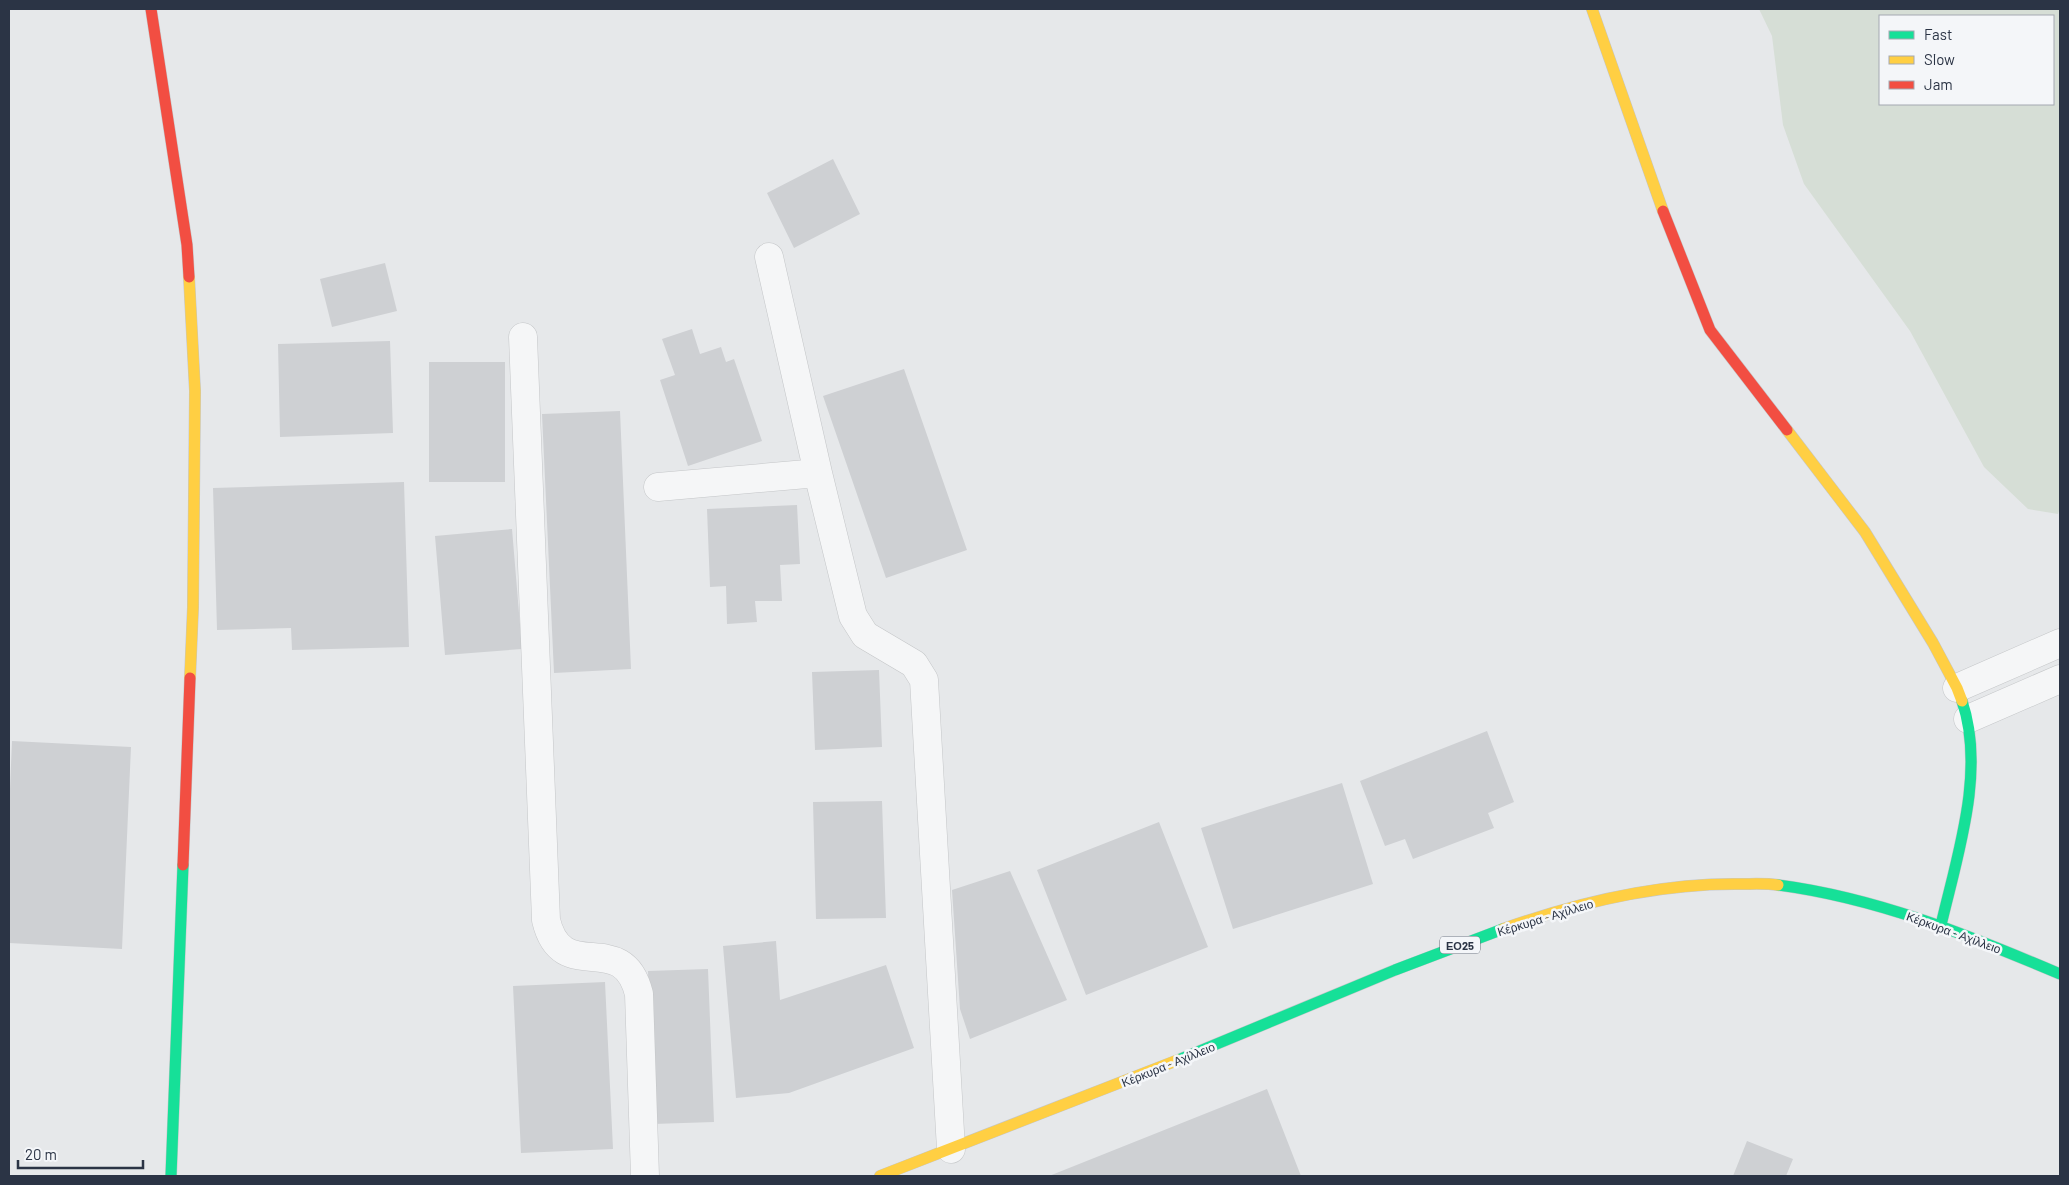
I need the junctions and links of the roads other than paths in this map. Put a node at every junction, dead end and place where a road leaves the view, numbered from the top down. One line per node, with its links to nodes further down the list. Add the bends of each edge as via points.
1 (151, 9): 14 (street, via 187,245 195,391 193,607)
2 (1592, 9): 9 (street, via 1659,202 1710,330 1865,532)
3 (769, 257): 5 (street)
4 (523, 337): 15 (street, via 546,920 556,945 568,953 616,961 628,969 635,981)
5 (818, 473): 6 (street); 13 (street, via 856,623 865,635 914,664 924,680)
6 (658, 487)
7 (2060, 643): 9 (street)
8 (2060, 679): 10 (street)
9 (1958, 688): 10 (street)
10 (1968, 719): 11 (street, via 1971,770 1965,823)
11 (1941, 925): 12 (street, Κέρκυρα - Αχίλλειο / ΕΟ25); 13 (street, Κέρκυρα - Αχίλλειο / ΕΟ25, via 1838,894 1775,884 1710,882 1648,890 1594,902 1483,936)
12 (2060, 974)
13 (951, 1149): 16 (street, Κέρκυρα - Αχίλλειο / ΕΟ25)
14 (171, 1176)
15 (645, 1176)
16 (880, 1176)

